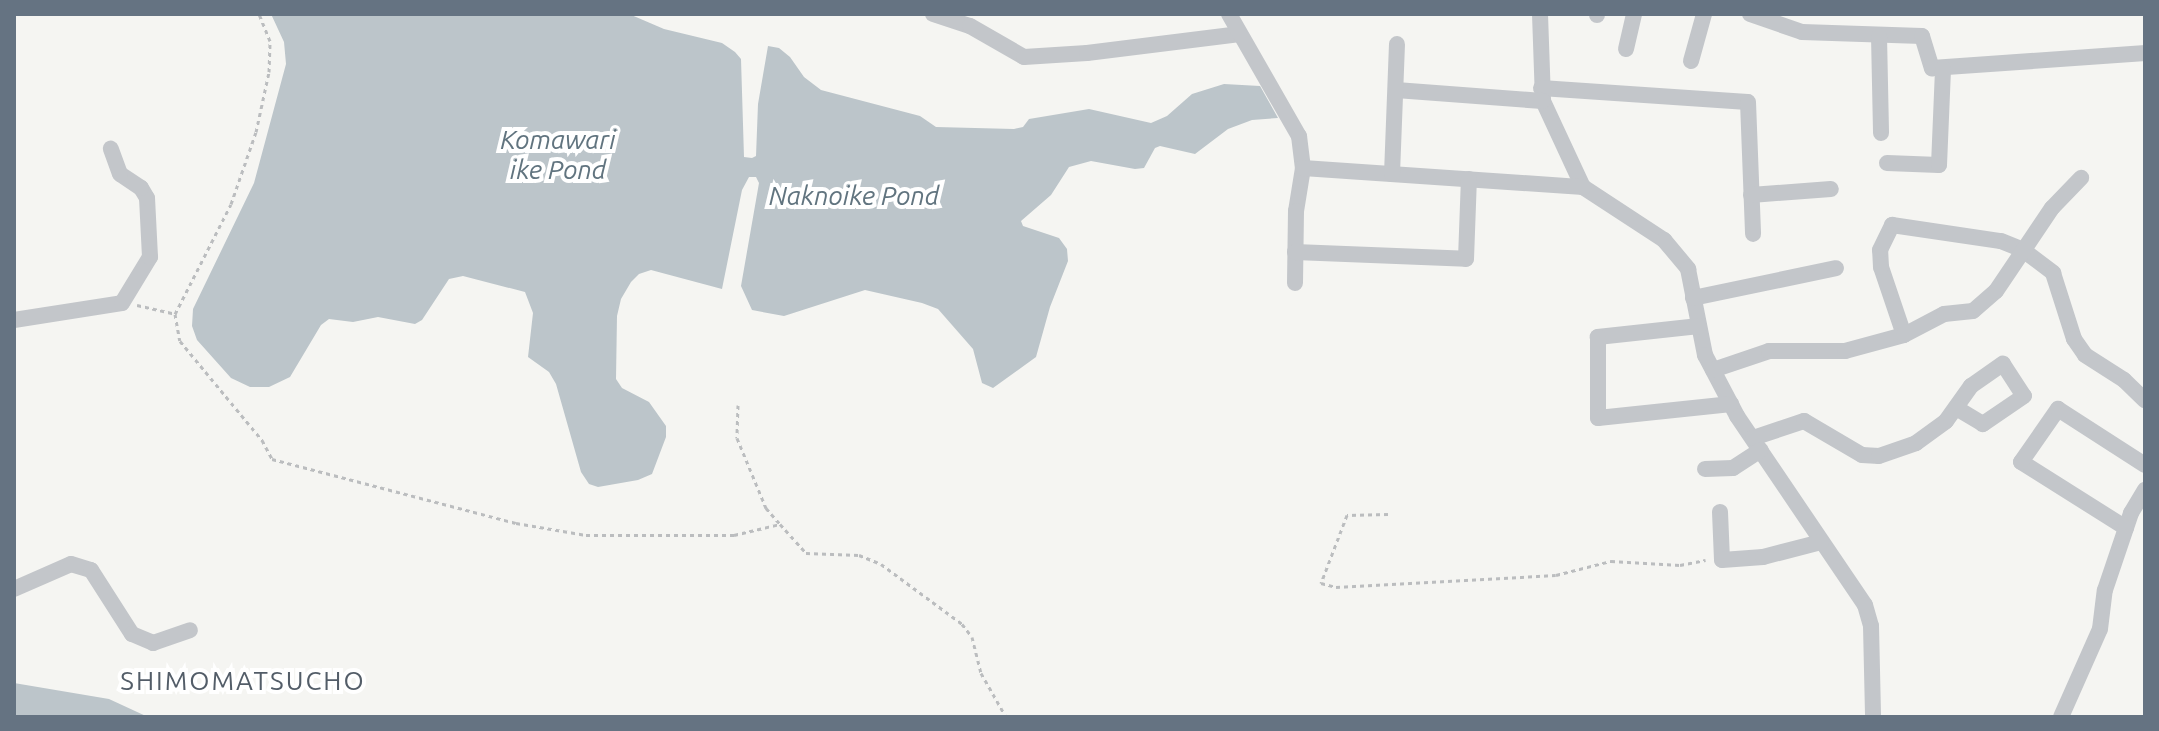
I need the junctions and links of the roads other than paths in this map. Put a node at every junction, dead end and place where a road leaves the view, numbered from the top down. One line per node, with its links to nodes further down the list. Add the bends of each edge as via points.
1 (933, 14): 7 (street, via 970,26 1024,57)
2 (1229, 14): 7 (street)
3 (1540, 14): 15 (street)
4 (1634, 14): 10 (street)
5 (1704, 14): 12 (street)
6 (1750, 14): 8 (street, via 1802,32)
7 (1240, 34): 19 (street, via 1299,136)
8 (1879, 36): 13 (street, via 1922,36 1932,68); 16 (street)
9 (1397, 44): 14 (street)
10 (1626, 49)
11 (2145, 53): 13 (street)
12 (1691, 61)
13 (1943, 68): 18 (street, via 1939,165)
14 (1396, 90): 15 (street); 20 (street)
15 (1542, 94): 23 (street); 25 (street, via 1748,102)
16 (1881, 133)
17 (111, 149): 32 (street, via 120,174 147,198 150,257 122,303)
18 (1887, 163)
19 (1303, 168): 20 (street); 28 (street)
20 (1392, 174): 22 (street)
21 (2081, 178): 27 (street)
22 (1469, 179): 23 (street); 28 (street, via 1466,259)
23 (1583, 187): 31 (street, via 1664,240 1688,269)
24 (1831, 189): 25 (street)
25 (1751, 195): 26 (street)
26 (1753, 234)
27 (2023, 250): 34 (street, via 1996,291 1973,311 1944,314); 34 (street, via 2001,241 1892,225 1880,250 1881,267); 36 (street, via 2053,273 2074,339 2085,355)
28 (1295, 252): 30 (street)
29 (1836, 268): 31 (street)
30 (1295, 283)
31 (1693, 298): 33 (street)
32 (14, 320)
33 (1699, 326): 35 (street); 37 (street, via 1598,337 1598,418)
34 (1904, 335): 35 (street, via 1845,351 1769,351)
35 (1713, 370): 37 (street)
36 (2145, 400)
37 (1731, 404): 39 (street)
38 (1956, 408): 39 (street, via 1916,443 1879,456 1862,455 1804,421)
39 (1757, 444): 41 (street, via 1733,468); 45 (street)
40 (2145, 465): 44 (street, via 2058,409 2021,462)
41 (1705, 469)
42 (2145, 490): 44 (street)
43 (1720, 512): 45 (street, via 1722,560 1763,557)
44 (2126, 528): 49 (street, via 2105,590 2100,629)
45 (1821, 542): 48 (street, via 1865,605 1871,626)
46 (14, 589): 47 (street, via 71,564 91,570 132,634 153,643)
47 (190, 630)
48 (1873, 717)
49 (2061, 717)

